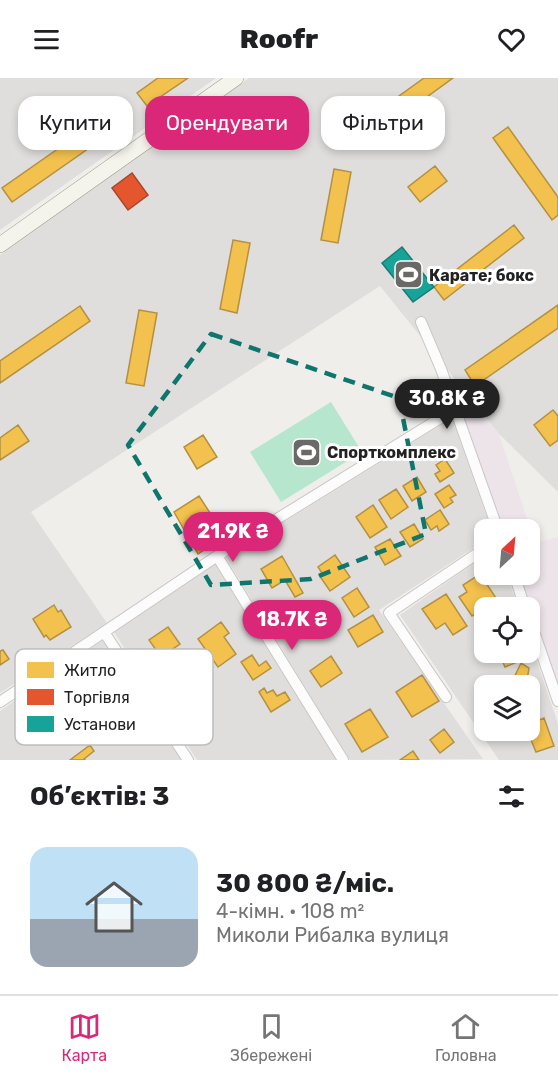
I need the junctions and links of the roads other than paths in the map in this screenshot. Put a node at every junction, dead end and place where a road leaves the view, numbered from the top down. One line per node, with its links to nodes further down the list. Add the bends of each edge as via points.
1 (236, 78): 2 (street)
2 (0, 244)
3 (421, 322): 4 (street)
4 (455, 409): 5 (street); 6 (street)
5 (494, 519)
6 (217, 556): 8 (street); 18 (street)
7 (474, 556): 13 (street, via 389,613)
8 (104, 632): 9 (street); 10 (street)
9 (79, 649)
10 (115, 649)
11 (540, 649): 14 (street)
12 (15, 692): 15 (street)
13 (446, 697)
14 (558, 701)
15 (0, 702)
16 (178, 745): 17 (street)
17 (188, 760)
18 (343, 760)

